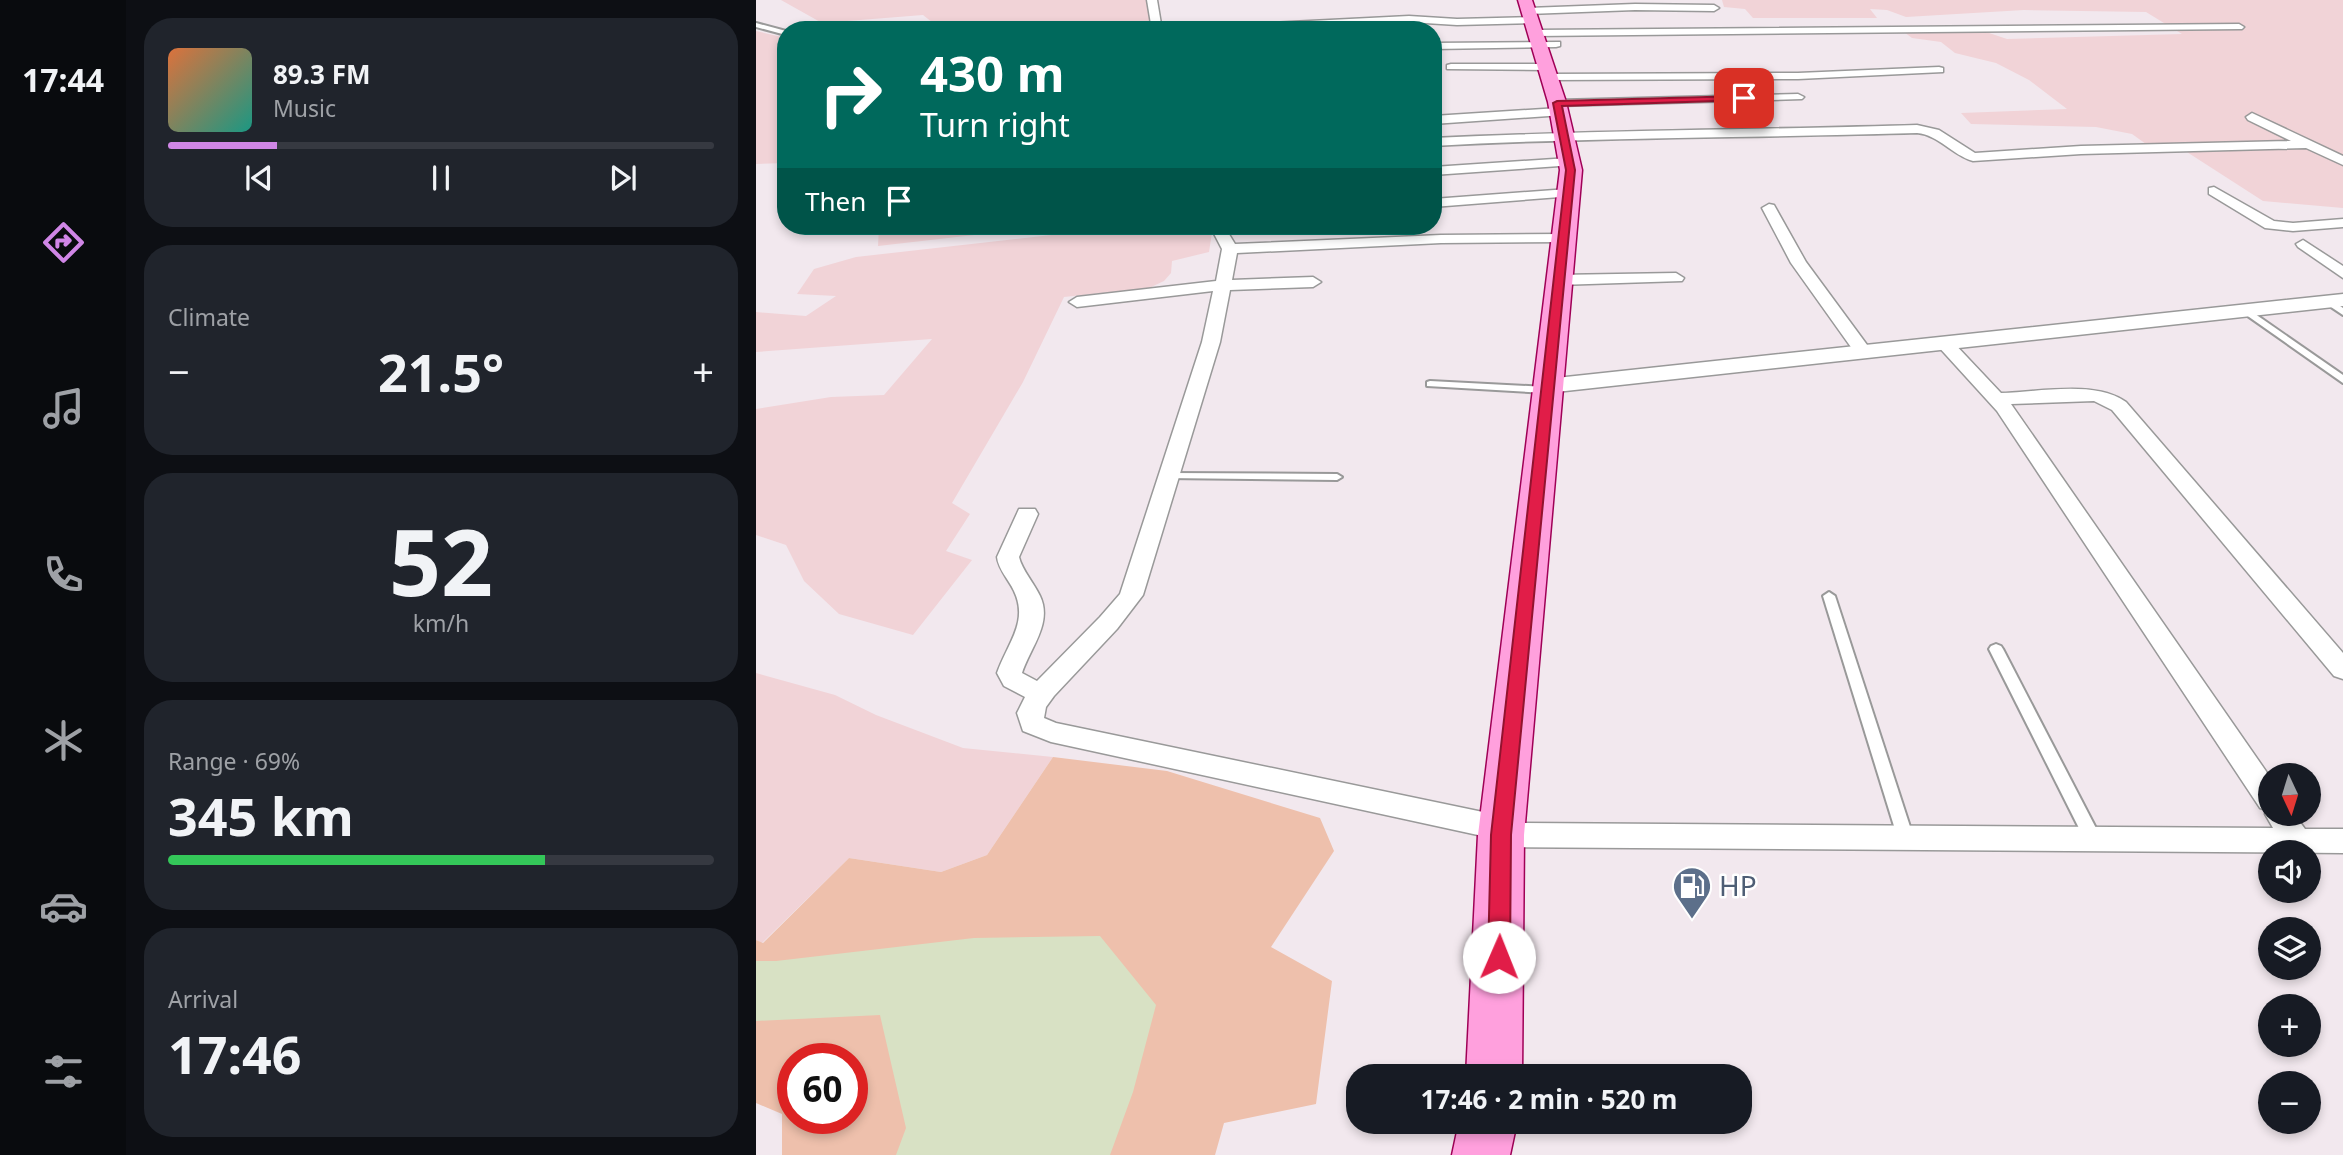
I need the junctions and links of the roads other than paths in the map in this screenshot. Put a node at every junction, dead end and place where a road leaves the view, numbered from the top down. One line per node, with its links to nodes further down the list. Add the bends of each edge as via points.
1 (1152, 0): 5 (street)
2 (1714, 8): 15 (street, via 1635,7)
3 (1416, 9): 4 (street)
4 (1346, 11)
5 (1156, 21)
6 (1369, 21): 7 (street)
7 (1441, 21)
8 (1442, 21): 15 (street, via 1457,22)
9 (756, 25): 11 (lane)
10 (2239, 27): 15 (street, via 2041,25 1831,31)
11 (777, 31)
12 (1670, 41): 15 (street)
13 (1442, 48): 15 (street)
14 (1451, 67): 15 (street)
15 (1543, 69): 16 (street, via 1791,76); 17 (street); 18 (street); 20 (street); 21 (street, via 1686,136 1926,130 1973,157); 23 (street); 25 (street); 29 (main road)
16 (1939, 70)
17 (1798, 97)
18 (1442, 116)
19 (2252, 117): 21 (street)
20 (1442, 136)
21 (2309, 144): 22 (street)
22 (2343, 161)
23 (1442, 163)
24 (2214, 191): 27 (street, via 2270,225)
25 (1442, 192)
26 (1769, 208): 41 (street, via 1799,263)
27 (2343, 223)
28 (1222, 235): 31 (street)
29 (1563, 238): 31 (street); 34 (main road)
30 (2303, 244): 32 (street)
31 (1230, 249): 36 (street)
32 (2343, 272)
33 (1676, 278): 34 (street)
34 (1558, 280): 44 (main road)
35 (1313, 282): 36 (street)
36 (1223, 285): 37 (street); 46 (street, via 1211,342)
37 (1077, 303)
38 (2338, 304): 39 (street)
39 (2245, 310): 40 (street); 42 (lane)
40 (1945, 344): 41 (street); 45 (street)
41 (1864, 353): 44 (street)
42 (2343, 380)
43 (1430, 384): 44 (lane)
44 (1546, 388): 54 (main road)
45 (1998, 399): 51 (street, via 2108,398); 53 (street)
46 (1169, 476): 47 (lane); 52 (street, via 1126,606)
47 (1337, 477)
48 (1027, 514): 52 (street, via 1008,557 1035,610 1009,673)
49 (1829, 596): 55 (lane)
50 (1996, 649): 56 (lane)
51 (2343, 670)
52 (1040, 695): 54 (street, via 1030,711 1032,724 1051,732)
53 (2258, 782)
54 (1502, 832): 55 (street); 60 (main road)
55 (1906, 838): 56 (street)
56 (2093, 840): 57 (street)
57 (2258, 841)
58 (2321, 841): 59 (street)
59 (2343, 841)
60 (1494, 1064)
61 (1485, 1134): 62 (main road)
62 (1481, 1155)

